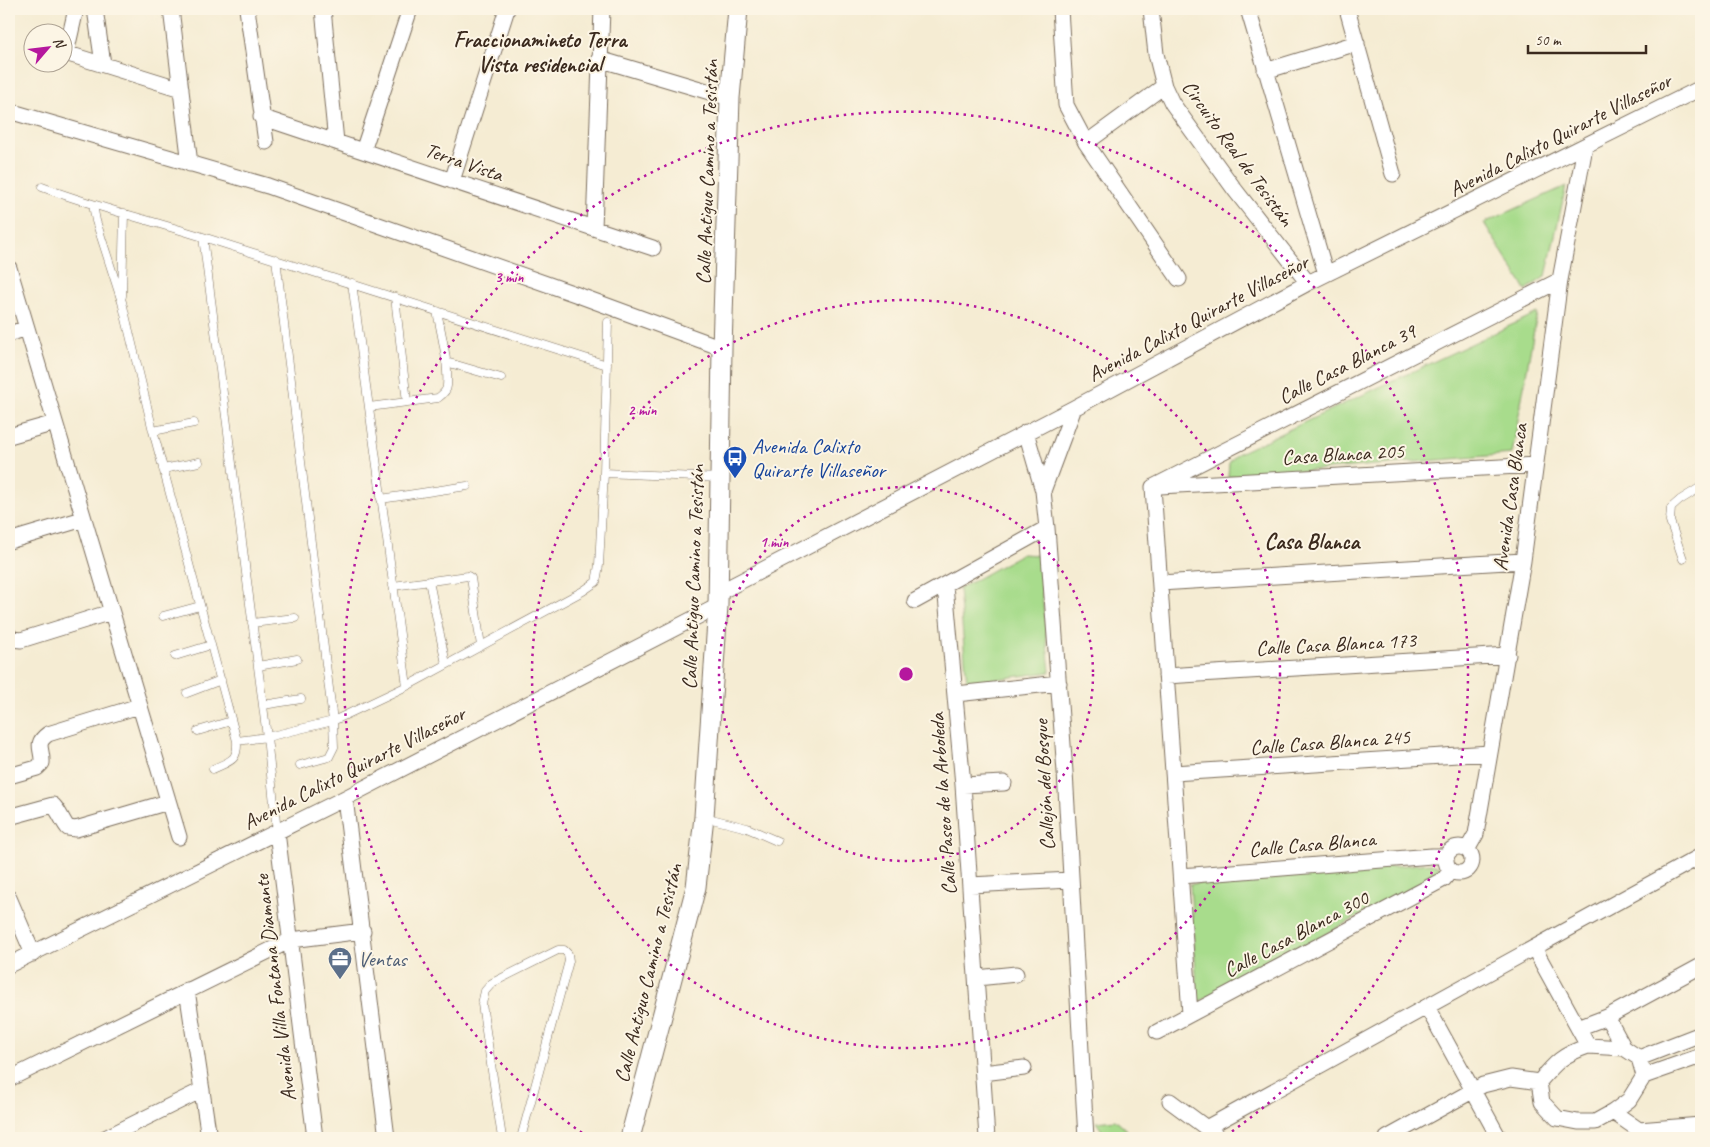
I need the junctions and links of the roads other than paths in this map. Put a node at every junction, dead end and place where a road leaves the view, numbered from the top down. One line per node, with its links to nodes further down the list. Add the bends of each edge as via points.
1 (76, 9): 14 (street)
2 (95, 9): 18 (street)
3 (170, 9): 22 (street)
4 (247, 9): 25 (street)
5 (322, 9): 27 (street)
6 (410, 9): 30 (street)
7 (507, 9): 33 (street)
8 (602, 9): 17 (street)
9 (738, 9): 23 (street, Calle Antiguo Camino a Tesistán)
10 (1060, 9): 28 (street, via 1066,105)
11 (1151, 9): 20 (street, Circuito Real de Tesistán, via 1156,54)
12 (1248, 9): 19 (street, Circuito Real de Tesistán)
13 (1347, 9): 15 (street)
14 (72, 24)
15 (1357, 43): 19 (street); 32 (street)
16 (72, 55): 18 (street)
17 (599, 59): 23 (street); 37 (street)
18 (103, 64): 22 (street)
19 (1265, 72): 42 (street, Circuito Real de Tesistán)
20 (1164, 86): 28 (street); 46 (street, Circuito Real de Tesistán, via 1235,190)
21 (1701, 88): 29 (street, Avenida Calixto Quirarte Villaseñor)
22 (181, 89): 31 (street)
23 (730, 98): 53 (street, Calle Antiguo Camino a Tesistán)
24 (9, 111): 31 (street)
25 (261, 116): 26 (street); 27 (street, Terra Vista)
26 (266, 142)
27 (336, 142): 30 (street, Terra Vista)
28 (1086, 143): 43 (street)
29 (1585, 146): 42 (street, Avenida Calixto Quirarte Villaseñor); 44 (street, Avenida Casa Blanca)
30 (363, 151): 33 (street, Terra Vista)
31 (190, 164): 53 (street, via 268,186)
32 (1392, 174)
33 (452, 181): 37 (street, Terra Vista)
34 (42, 187): 35 (lane)
35 (93, 206): 36 (lane); 48 (lane)
36 (124, 213): 38 (lane); 48 (lane)
37 (594, 228): 39 (street, Terra Vista)
38 (203, 237): 40 (lane); 90 (lane)
39 (653, 248)
40 (276, 259): 45 (lane); 109 (lane)
41 (9, 268): 51 (street)
42 (1326, 274): 46 (street, Avenida Calixto Quirarte Villaseñor)
43 (1179, 278)
44 (1560, 280): 66 (street, Avenida Casa Blanca); 71 (street, Calle Casa Blanca 39)
45 (352, 283): 47 (lane); 58 (lane)
46 (1308, 283): 59 (street, Avenida Calixto Quirarte Villaseñor)
47 (395, 298): 49 (lane); 57 (lane)
48 (122, 302): 62 (lane)
49 (438, 311): 54 (lane); 55 (lane)
50 (608, 322): 55 (lane)
51 (27, 328): 52 (street); 61 (street)
52 (9, 334)
53 (722, 348): 69 (street, Calle Antiguo Camino a Tesistán)
54 (446, 362): 56 (lane); 57 (lane, via 447,387 443,394 438,398)
55 (607, 365): 68 (lane)
56 (501, 378)
57 (407, 402): 58 (lane)
58 (369, 407): 74 (lane)
59 (1074, 408): 63 (street, Avenida Calixto Quirarte Villaseñor); 73 (street)
60 (194, 423): 62 (lane)
61 (55, 424): 64 (street); 75 (street)
62 (152, 430): 67 (lane)
63 (1026, 432): 73 (street, Callejón del Bosque); 84 (street, Avenida Calixto Quirarte Villaseñor)
64 (9, 436)
65 (199, 462): 67 (lane)
66 (1535, 464): 71 (street, Casa Blanca 205); 79 (street, Avenida Casa Blanca)
67 (163, 469): 86 (lane)
68 (604, 474): 69 (lane); 93 (lane, via 596,582)
69 (720, 478): 84 (street, Calle Antiguo Camino a Tesistán)
70 (467, 486): 74 (lane)
71 (1153, 487): 81 (street)
72 (1701, 488): 78 (lane, via 1671,508 1670,521)
73 (1043, 491): 76 (street, Callejón del Bosque)
74 (381, 499): 83 (lane)
75 (83, 519): 77 (street); 87 (street)
76 (1047, 528): 82 (street); 101 (street, Callejón del Bosque)
77 (9, 541)
78 (1683, 559)
79 (1523, 561): 81 (street); 94 (street, Avenida Casa Blanca)
80 (429, 581): 83 (lane); 93 (lane, via 471,578); 97 (lane)
81 (1160, 583): 99 (street)
82 (945, 585): 85 (street); 104 (street, Calle Paseo de la Arboleda)
83 (393, 586): 102 (lane)
84 (718, 599): 120 (street, Avenida Calixto Quirarte Villaseñor); 122 (street, Calle Antiguo Camino a Tesistán)
85 (915, 601)
86 (200, 606): 88 (lane); 92 (lane)
87 (111, 612): 91 (street, via 21,640); 107 (street)
88 (163, 616)
89 (295, 618): 90 (lane)
90 (252, 623): 98 (lane)
91 (9, 636)
92 (211, 645): 95 (lane); 100 (lane)
93 (481, 646): 97 (lane)
94 (1508, 655): 99 (street, Calle Casa Blanca 173); 113 (street, Avenida Casa Blanca)
95 (176, 656)
96 (297, 658): 98 (lane)
97 (446, 664): 102 (lane)
98 (258, 666): 106 (lane)
99 (1166, 676): 116 (street)
100 (220, 680): 103 (lane); 108 (lane)
101 (1059, 683): 104 (street); 131 (street, Callejón del Bosque)
102 (407, 686): 109 (lane)
103 (187, 693)
104 (956, 694): 119 (street, Calle Paseo de la Arboleda)
105 (301, 699): 106 (lane)
106 (263, 705): 111 (lane)
107 (139, 706): 117 (street, via 48,734 41,738 39,746 42,763 37,768); 121 (street)
108 (231, 721): 110 (lane); 112 (lane)
109 (333, 721): 111 (lane); 114 (lane, via 334,747 329,757)
110 (198, 731)
111 (267, 737): 112 (lane); 124 (lane)
112 (237, 742): 115 (lane, via 238,752 234,759)
113 (1490, 753): 116 (street, Calle Casa Blanca 245); 127 (street, Avenida Casa Blanca, via 1476,834)
114 (300, 765)
115 (212, 769)
116 (1173, 773): 130 (street)
117 (9, 776)
118 (1004, 783): 119 (street)
119 (963, 785): 132 (street, Calle Paseo de la Arboleda)
120 (345, 798): 124 (street, Avenida Calixto Quirarte Villaseñor); 134 (street)
121 (168, 802): 123 (street, via 76,829 68,828 54,806); 125 (street)
122 (704, 817): 126 (lane, via 747,828); 171 (street, Calle Antiguo Camino a Tesistán, via 696,887)
123 (9, 818)
124 (277, 832): 135 (street, Avenida Villa Fontana Diamante); 137 (street, Avenida Calixto Quirarte Villaseñor)
125 (179, 837)
126 (777, 841)
127 (1467, 850): 129 (street, via 1462,847 1453,849); 129 (street, via 1472,858 1469,868 1461,873)
128 (1701, 856): 136 (street)
129 (1449, 863): 130 (street, Calle Casa Blanca, via 1432,856); 144 (street, Calle Casa Blanca 300, via 1444,879)
130 (1180, 876): 144 (street)
131 (1071, 880): 132 (street); 173 (street, Callejón del Bosque)
132 (970, 885): 141 (street, Calle Paseo de la Arboleda)
133 (9, 898): 137 (street)
134 (363, 930): 135 (street); 168 (street)
135 (291, 940): 142 (street); 167 (street, Avenida Villa Fontana Diamante)
136 (1534, 948): 143 (street); 146 (street)
137 (33, 954): 138 (street, Avenida Calixto Quirarte Villaseñor)
138 (10, 959)
139 (1701, 966): 145 (street)
140 (1016, 974): 141 (street)
141 (977, 978): 154 (street, Calle Paseo de la Arboleda)
142 (187, 990): 156 (street); 158 (street)
143 (1426, 1007): 159 (street); 163 (street)
144 (1190, 1014): 147 (street, Calle Casa Blanca 300)
145 (1607, 1017): 146 (street); 150 (street)
146 (1578, 1028): 149 (street)
147 (1157, 1032)
148 (1701, 1034): 152 (street)
149 (1588, 1046): 150 (street); 157 (street, via 1568,1053)
150 (1624, 1048): 152 (street)
151 (1701, 1056): 155 (street)
152 (1639, 1058): 155 (street)
153 (1024, 1068): 154 (street)
154 (983, 1072): 172 (street, Calle Paseo de la Arboleda)
155 (1644, 1076): 161 (street, via 1629,1100)
156 (9, 1079)
157 (1539, 1082): 159 (street, via 1511,1078); 161 (street, via 1542,1102 1557,1118 1595,1122)
158 (202, 1090): 165 (street); 166 (street)
159 (1473, 1090): 175 (street); 176 (street)
160 (1170, 1101): 163 (street)
161 (1613, 1112): 164 (street)
162 (1701, 1125): 164 (street)
163 (1206, 1128): 174 (street)
164 (1639, 1134)
165 (105, 1138)
166 (209, 1138)
167 (314, 1138)
168 (387, 1138)
169 (502, 1138): 170 (lane, via 482,1004 484,991 492,983 564,950 569,961)
170 (521, 1138)
171 (630, 1138)
172 (987, 1138)
173 (1086, 1138)
174 (1220, 1138)
175 (1386, 1138)
176 (1499, 1138)

